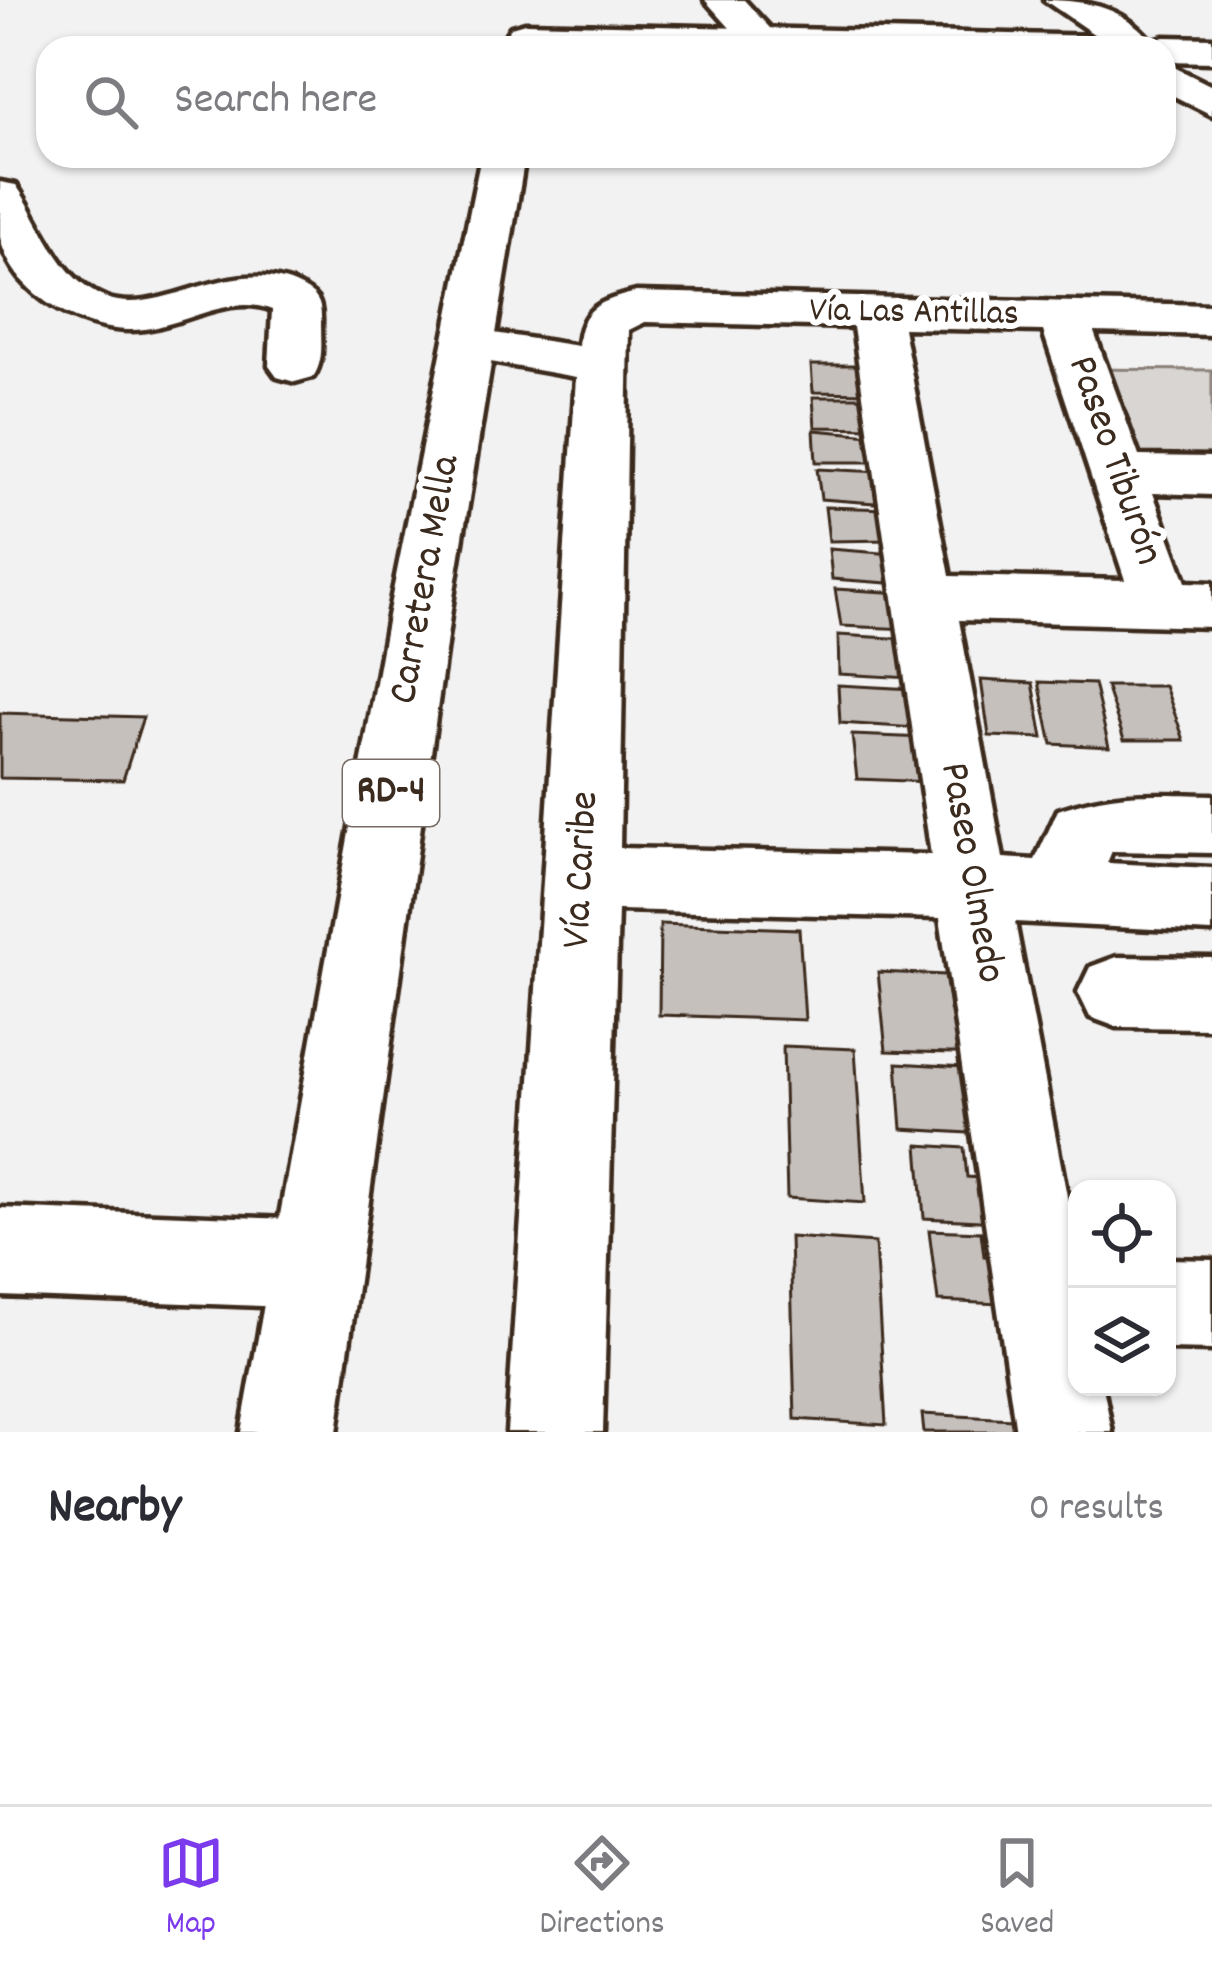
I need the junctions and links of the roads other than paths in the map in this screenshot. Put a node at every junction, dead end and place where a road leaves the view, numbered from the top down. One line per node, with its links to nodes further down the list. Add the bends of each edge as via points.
1 (723, 0): 5 (street)
2 (1063, 0): 6 (street)
3 (526, 28): 4 (street)
4 (683, 36)
5 (758, 36)
6 (1123, 36)
7 (1176, 49): 8 (street)
8 (1212, 50)
9 (1176, 81): 10 (street)
10 (1212, 103)
11 (501, 168): 17 (street, Carretera Mella / RD-4)
12 (0, 195): 18 (street, via 52,282 87,310 129,320 180,303 281,292 298,303)
13 (876, 314): 14 (street, Vía Las Antillas); 16 (street, Vía Las Antillas, via 636,307); 21 (street, Paseo Olmedo)
14 (1063, 317): 15 (street, Vía Las Antillas); 19 (street, Paseo Tiburón)
15 (1212, 320)
16 (611, 340): 17 (street, Vía Las Antillas); 24 (street, Vía Caribe)
17 (470, 344): 31 (street, Carretera Mella / RD-4)
18 (295, 366)
19 (1118, 475): 20 (street); 22 (street, Paseo Tiburón)
20 (1212, 476)
21 (924, 597): 22 (street); 25 (street, Paseo Olmedo)
22 (1188, 605)
23 (1212, 824): 26 (street, via 1112,822 1082,831)
24 (583, 878): 25 (street); 36 (street, Vía Caribe)
25 (974, 891): 26 (street); 32 (street, Paseo Olmedo)
26 (1068, 896): 27 (street)
27 (1212, 900)
28 (1117, 992): 29 (street)
29 (1212, 993)
30 (0, 1252): 31 (street)
31 (316, 1264): 35 (street, Carretera Mella / RD-4)
32 (1059, 1300): 37 (street, Paseo Olmedo)
33 (1176, 1304): 34 (street)
34 (1212, 1305)
35 (290, 1432)
36 (555, 1432)
37 (1064, 1432)

